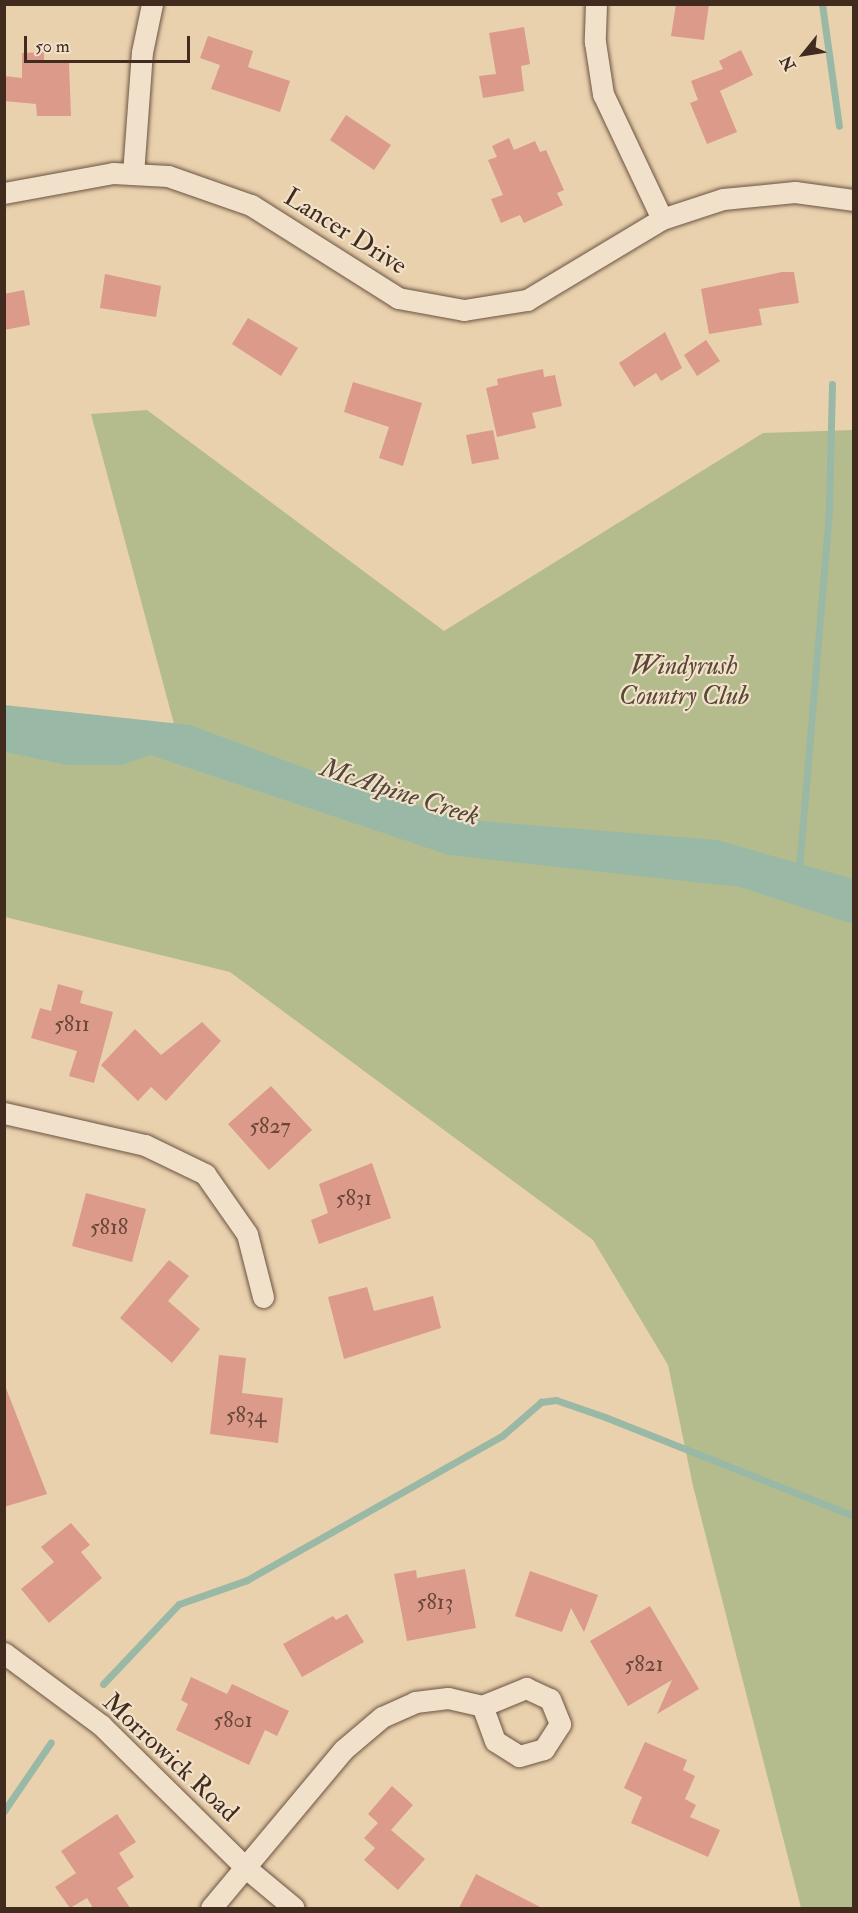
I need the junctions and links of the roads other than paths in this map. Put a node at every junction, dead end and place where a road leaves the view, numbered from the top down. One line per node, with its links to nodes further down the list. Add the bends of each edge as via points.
1 (152, 4): 3 (street, via 142,52)
2 (596, 4): 6 (street, via 595,42 603,94)
3 (133, 174): 4 (street, Lancer Drive, via 74,178); 6 (street, Lancer Drive, via 168,176 228,194 371,284 412,303 443,308 496,308 527,300)
4 (4, 193)
5 (854, 200): 6 (street, Lancer Drive, via 752,194)
6 (662, 219)
7 (4, 1113): 8 (street, via 145,1146 205,1174 248,1234)
8 (263, 1297)
9 (4, 1653): 11 (street, Morrowick Road, via 101,1725)
10 (482, 1706): 11 (street, via 448,1698 415,1702 382,1717 344,1750)
11 (246, 1868): 12 (street); 13 (street, Morrowick Road)
12 (211, 1908)
13 (294, 1908)

